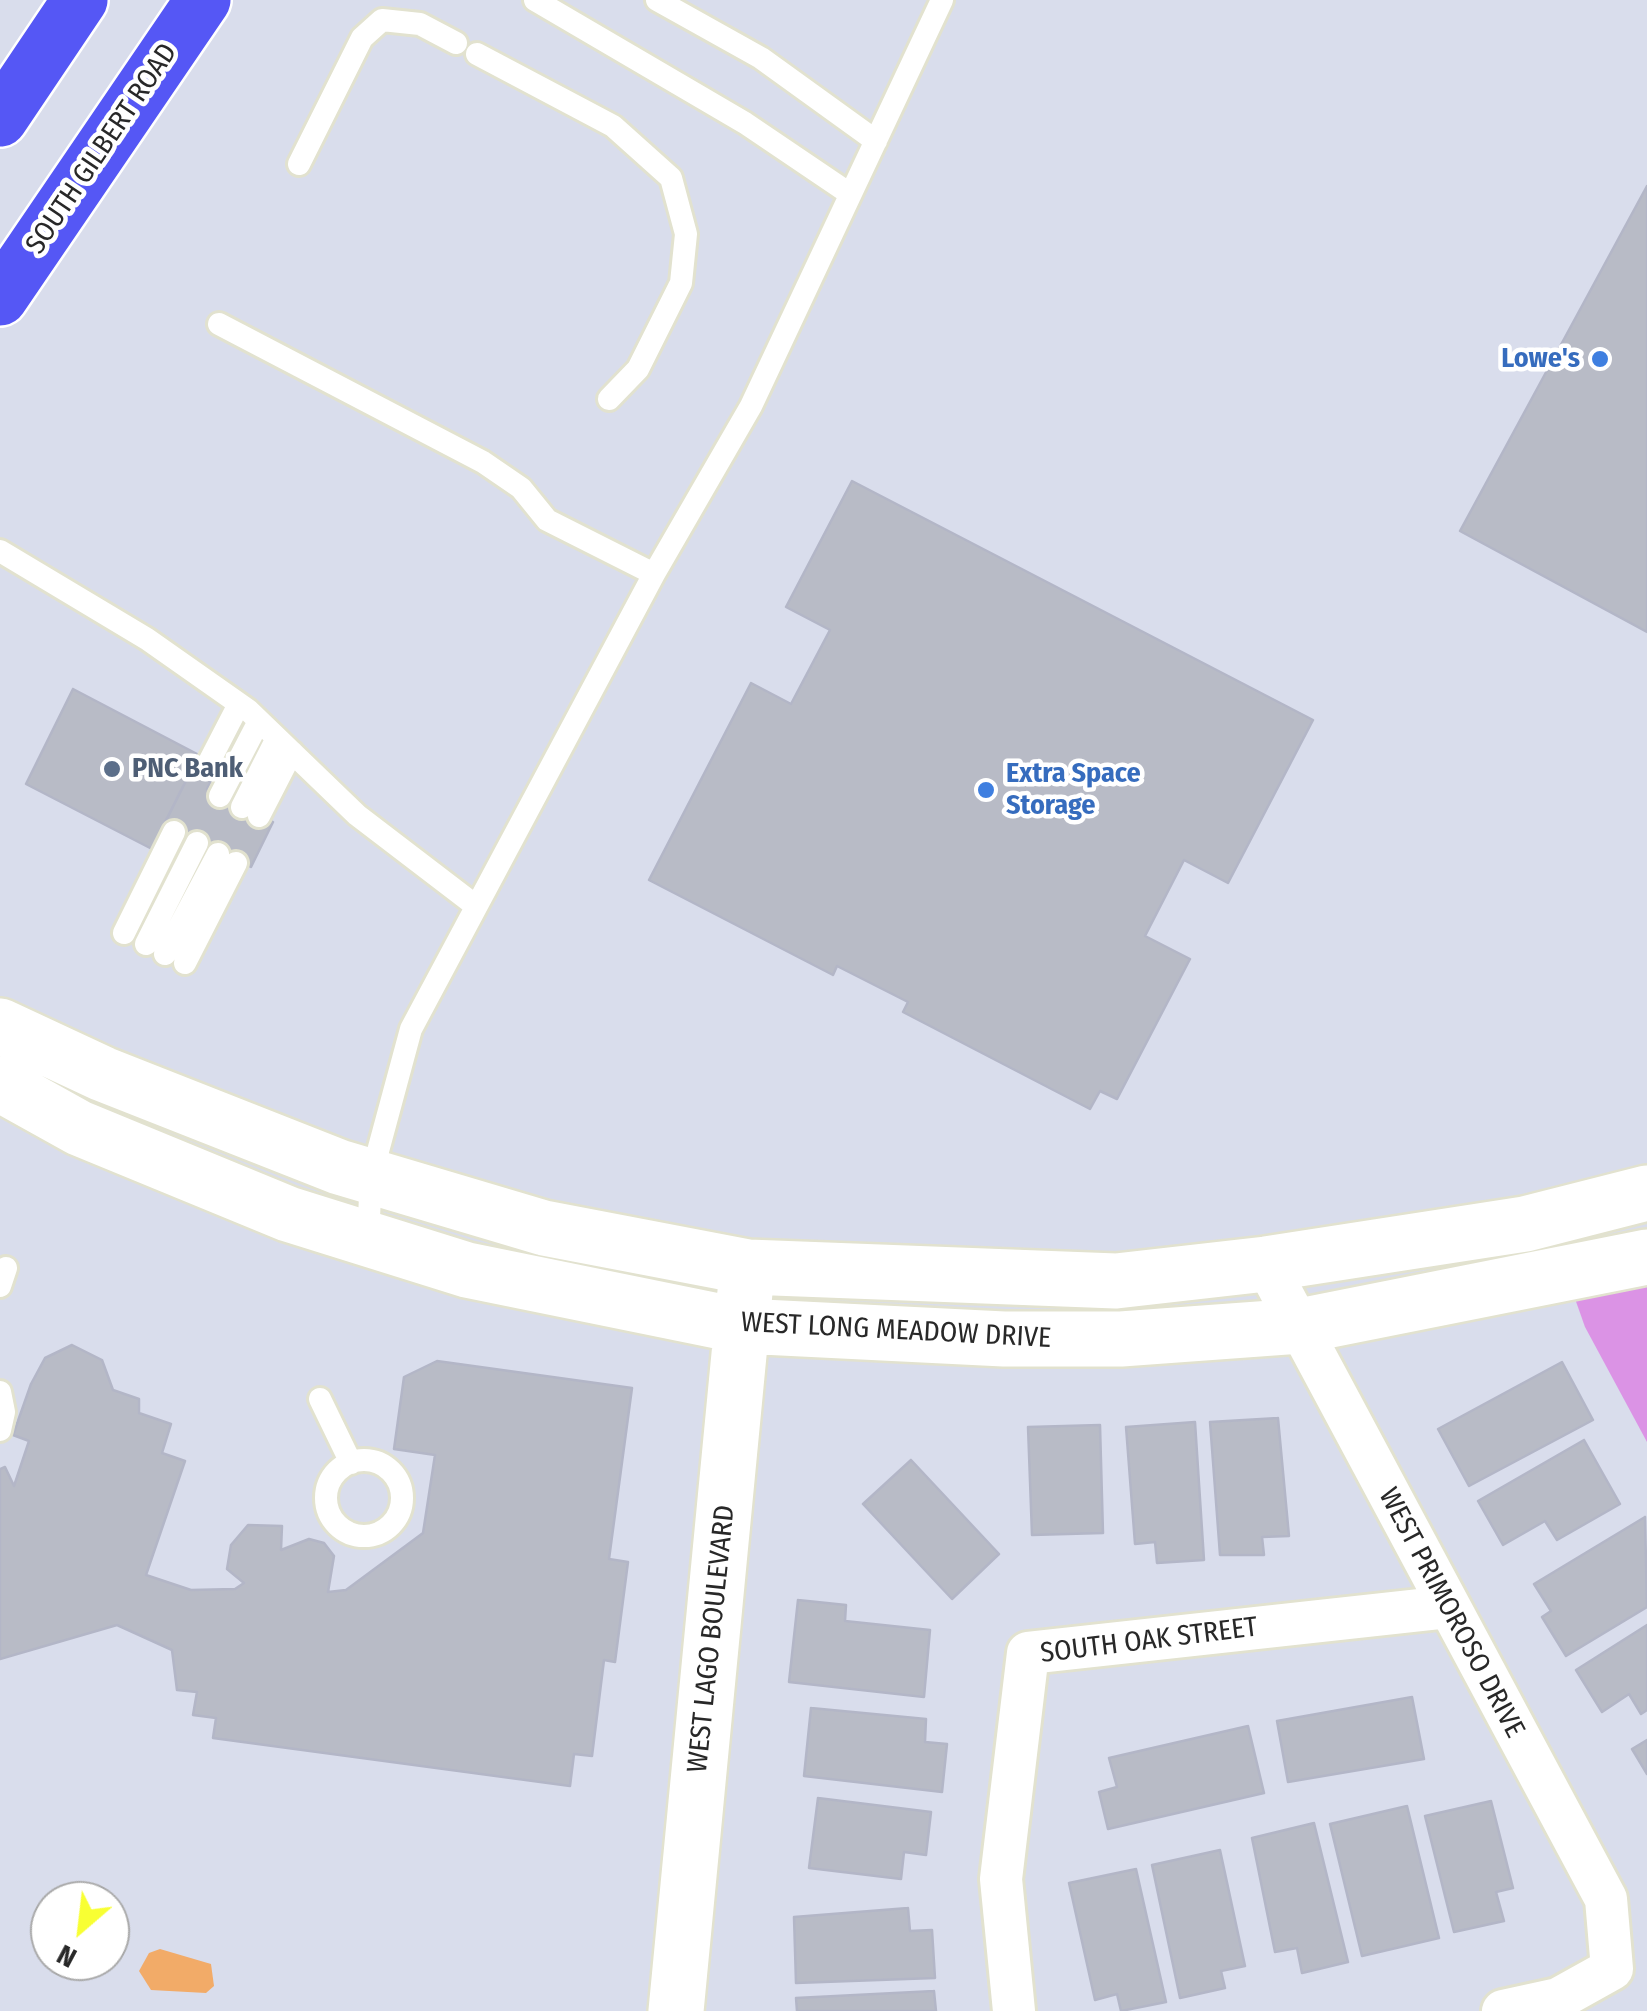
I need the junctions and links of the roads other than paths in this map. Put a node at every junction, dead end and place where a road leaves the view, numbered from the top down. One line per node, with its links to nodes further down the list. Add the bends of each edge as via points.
1 (80, 0): 6 (main road)
2 (203, 0): 10 (main road, SOUTH GILBERT ROAD)
3 (535, 0): 9 (lane, via 745,123)
4 (656, 0): 7 (lane, via 760,58)
5 (942, 0): 7 (lane)
6 (0, 119)
7 (876, 141): 9 (lane)
8 (299, 164): 12 (lane, via 362,38 382,20 420,24 613,126 671,178 686,234 681,283 638,369)
9 (850, 194): 14 (lane, via 751,406)
10 (0, 298)
11 (219, 324): 14 (lane, via 483,462 521,488 547,520)
12 (609, 399)
13 (0, 550): 15 (lane)
14 (654, 574): 24 (lane)
15 (239, 704): 16 (lane); 18 (lane)
16 (259, 721): 17 (lane); 19 (lane)
17 (284, 745): 20 (lane); 24 (lane, via 357,815)
18 (208, 764)
19 (220, 796)
20 (251, 812)
21 (174, 832): 25 (lane)
22 (196, 843): 23 (lane, via 166,954)
23 (227, 859)
24 (476, 906): 28 (lane, via 411,1029)
25 (124, 934)
26 (0, 1026): 28 (street, WEST LONG MEADOW DRIVE, via 103,1074)
27 (0, 1084): 30 (street, WEST LONG MEADOW DRIVE, via 96,1135 288,1214)
28 (371, 1177): 30 (lane); 33 (street, WEST LONG MEADOW DRIVE, via 544,1228)
29 (1647, 1194): 32 (street, WEST LONG MEADOW DRIVE, via 1526,1224)
30 (368, 1237): 34 (street, WEST LONG MEADOW DRIVE, via 468,1270)
31 (1647, 1257): 35 (street, WEST LONG MEADOW DRIVE)
32 (1266, 1264): 33 (street, WEST LONG MEADOW DRIVE, via 1116,1280); 35 (street, WEST PRIMOROSO DRIVE)
33 (748, 1268): 34 (street, WEST LAGO BOULEVARD)
34 (742, 1326): 35 (street, WEST LONG MEADOW DRIVE, via 1102,1339); 41 (street, WEST LAGO BOULEVARD)
35 (1300, 1326): 40 (street, WEST PRIMOROSO DRIVE)
36 (0, 1392): 38 (lane)
37 (320, 1398): 39 (lane)
38 (0, 1430)
39 (350, 1462)
40 (1448, 1608): 42 (street, SOUTH OAK STREET, via 1028,1653 1001,1879); 43 (street, WEST PRIMOROSO DRIVE, via 1606,1899 1612,1968 1558,1999)
41 (676, 2011)
42 (1014, 2011)
43 (1502, 2011)

